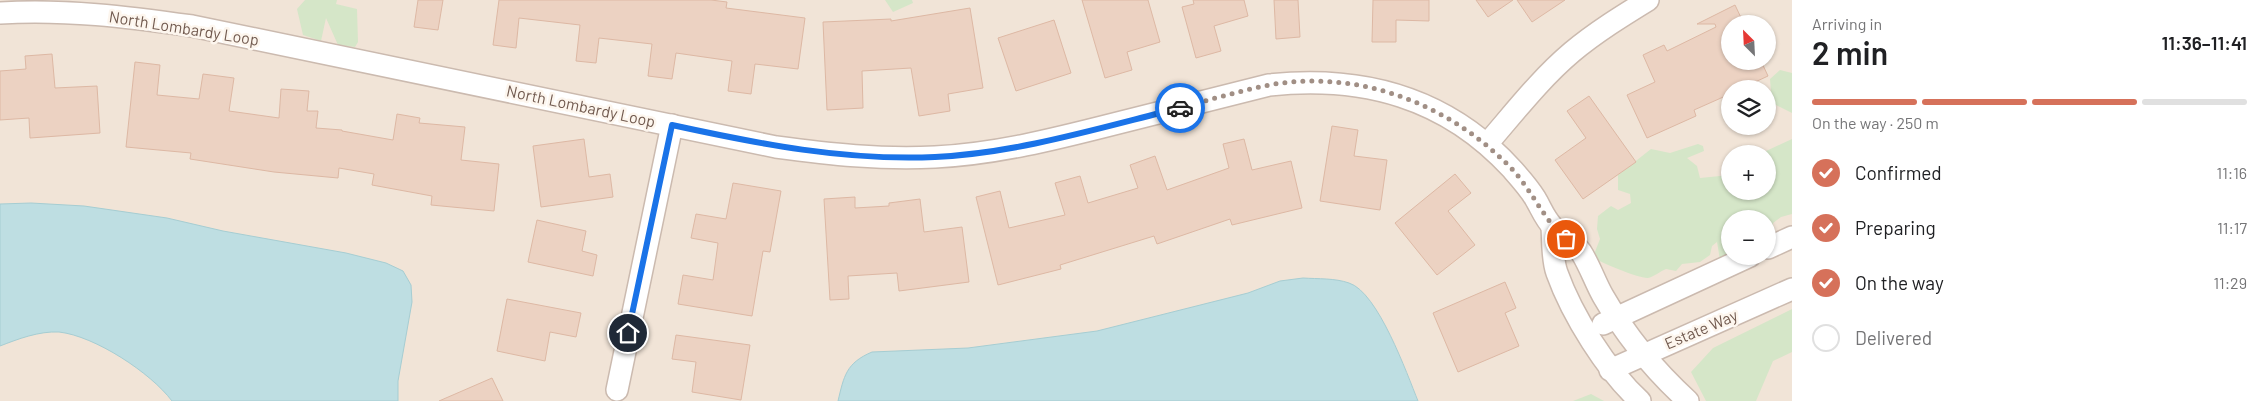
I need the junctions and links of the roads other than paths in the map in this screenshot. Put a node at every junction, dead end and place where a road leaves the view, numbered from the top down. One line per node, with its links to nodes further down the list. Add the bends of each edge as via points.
1 (1648, 0): 4 (street, via 1572,52 1540,82)
2 (0, 13): 3 (street, North Lombardy Loop, via 96,14 192,26)
3 (672, 125): 4 (street, North Lombardy Loop, via 776,147 829,154 935,157 988,152 1040,142 1269,85 1330,82 1374,88 1425,105); 14 (street)
4 (1487, 144): 5 (street, North Lombardy Loop, via 1518,176)
5 (1552, 227): 10 (street, North Lombardy Loop, via 1580,251); 11 (street, North Lombardy Loop, via 1556,272)
6 (1792, 237): 7 (street)
7 (1776, 244)
8 (1733, 265): 10 (street)
9 (1792, 289): 12 (street, Estate Way)
10 (1620, 325): 11 (street); 12 (street, North Lombardy Loop)
11 (1592, 340): 13 (street, North Lombardy Loop)
12 (1643, 355): 13 (street, Estate Way); 16 (street, North Lombardy Loop)
13 (1610, 370): 15 (street, North Lombardy Loop)
14 (617, 390)
15 (1640, 401)
16 (1688, 401)

